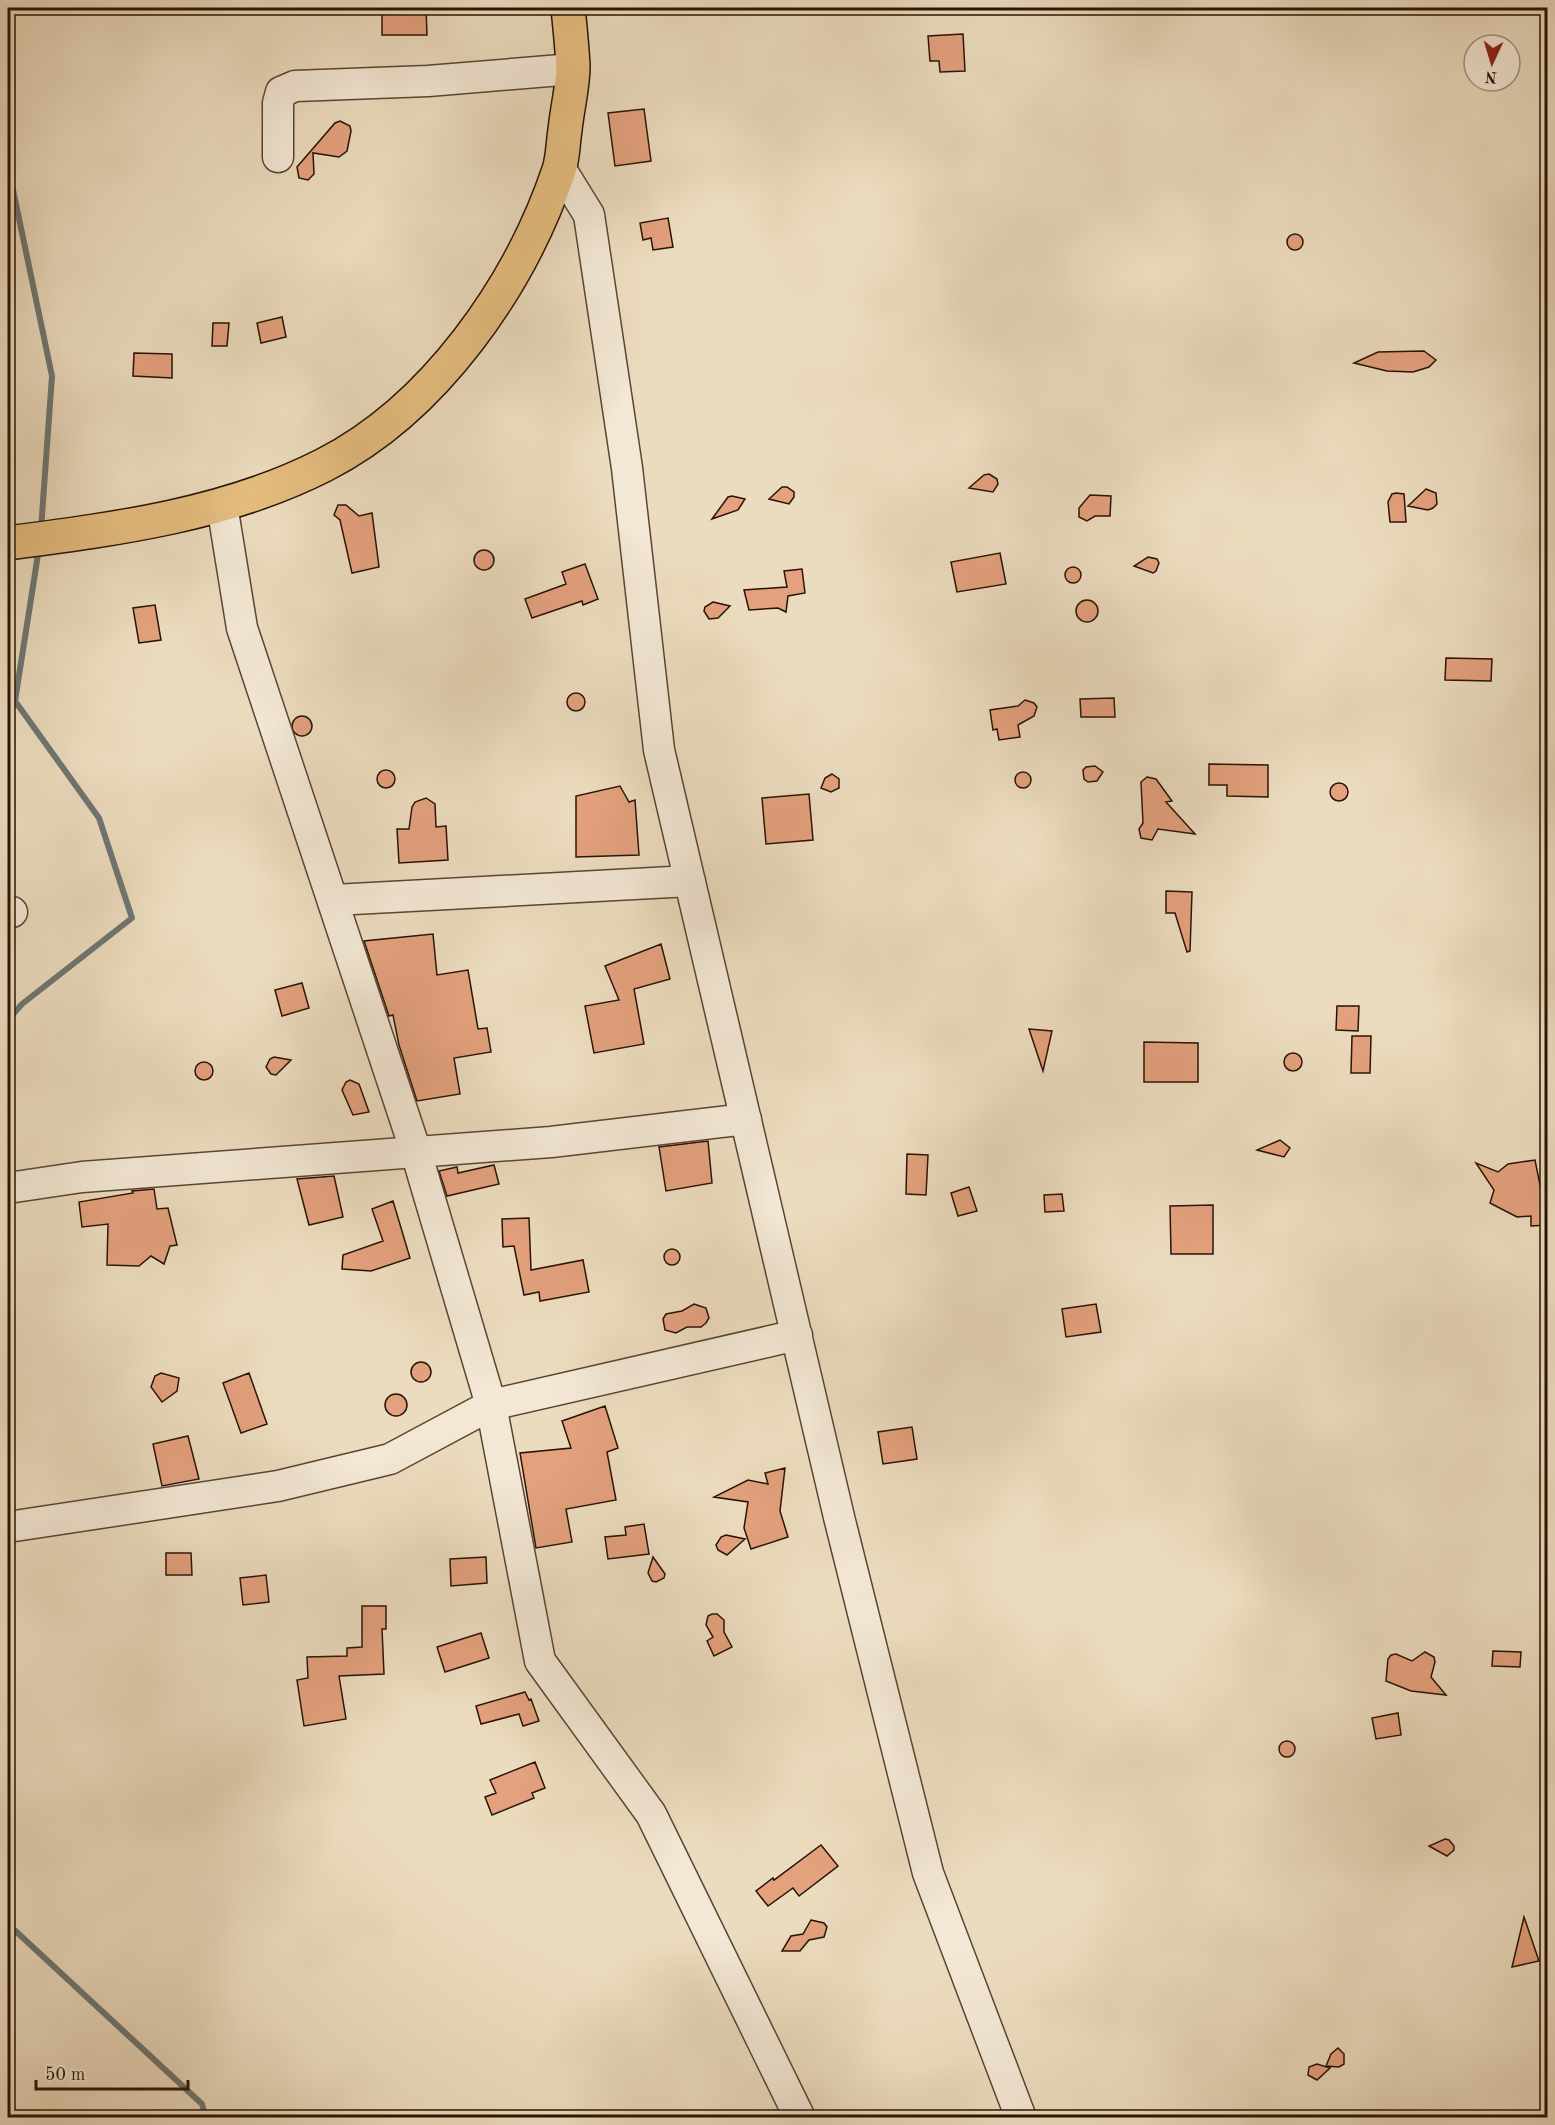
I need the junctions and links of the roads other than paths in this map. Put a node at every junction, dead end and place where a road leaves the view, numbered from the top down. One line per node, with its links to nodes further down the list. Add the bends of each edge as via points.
1 (568, 8): 2 (main road)
2 (573, 69): 3 (street, via 428,81 295,86 281,92 278,103); 4 (main road)
3 (278, 157)
4 (560, 168): 5 (main road, via 506,286 418,398 372,438 323,466); 7 (street, via 589,216 627,468 659,750)
5 (222, 505): 6 (main road, via 149,522); 8 (street, via 242,628)
6 (8, 543)
7 (690, 881): 8 (street); 9 (street)
8 (334, 900): 10 (street)
9 (746, 1119): 10 (street, via 551,1142); 12 (street)
10 (416, 1152): 11 (street, via 82,1177); 13 (street)
11 (8, 1188)
12 (797, 1335): 13 (street); 16 (street, via 928,1873)
13 (491, 1405): 14 (street, via 390,1459 278,1486); 15 (street, via 540,1661 651,1814)
14 (8, 1527)
15 (800, 2118)
16 (1021, 2118)

